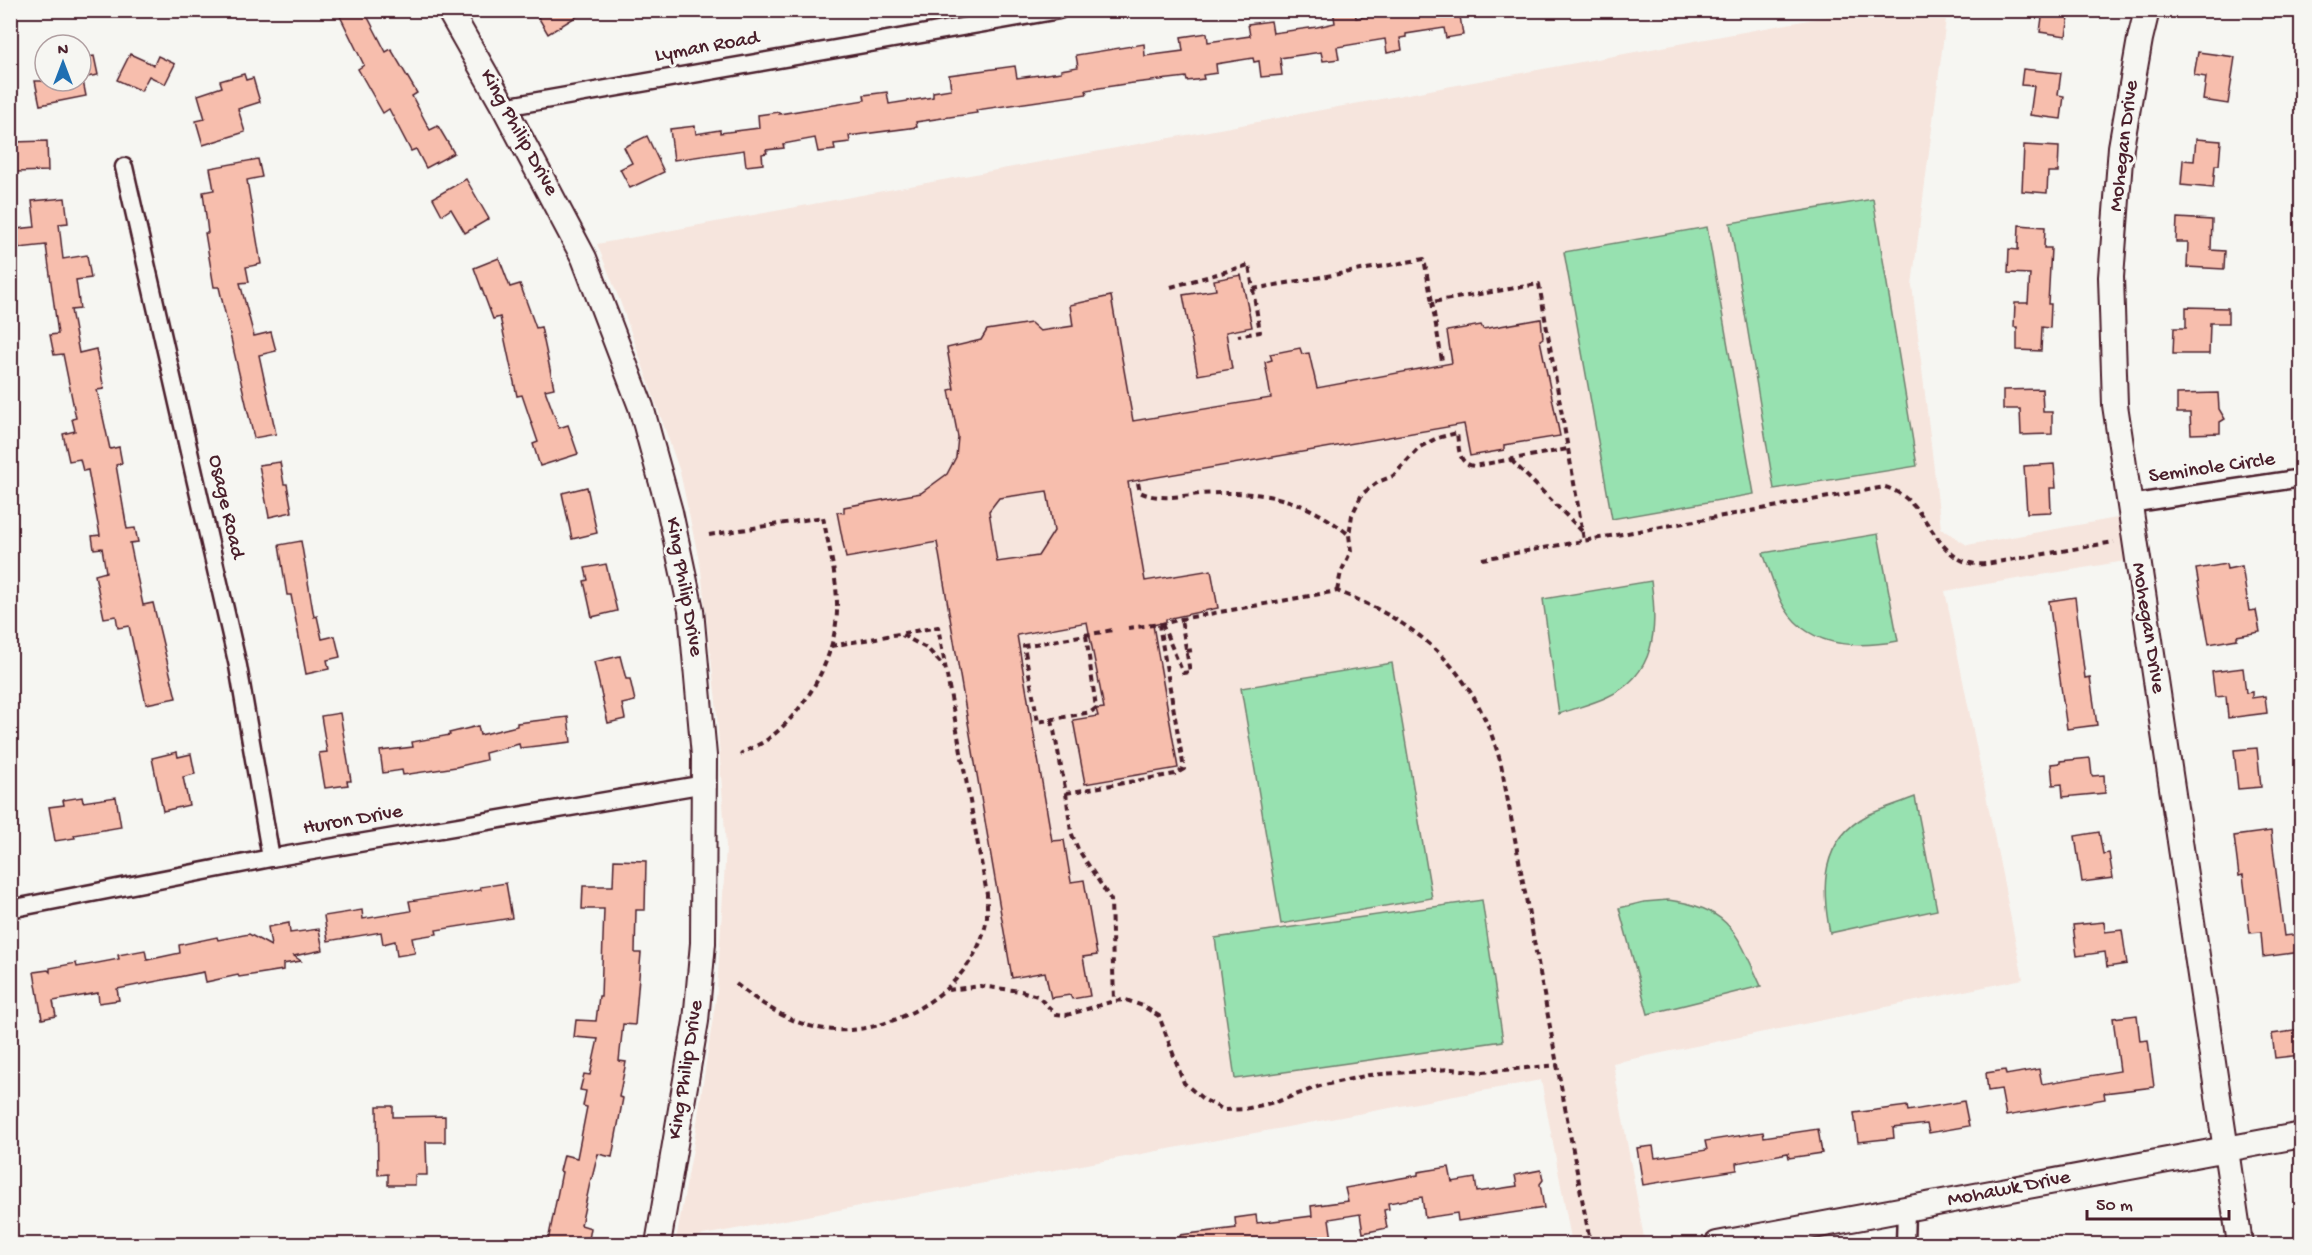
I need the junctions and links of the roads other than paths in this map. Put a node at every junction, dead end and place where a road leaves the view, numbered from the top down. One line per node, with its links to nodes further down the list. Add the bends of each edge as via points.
1 (449, 10): 4 (street, King Philip Drive)
2 (1059, 10): 4 (street, Lyman Road)
3 (2147, 10): 7 (street, Mohegan Drive, via 2121,147 2111,277 2115,405)
4 (504, 106): 8 (street, King Philip Drive, via 584,258 641,407 670,512 691,610)
5 (124, 167): 9 (street, Osage Road, via 238,666)
6 (2301, 478): 7 (street, Seminole Circle)
7 (2129, 504): 12 (street, Mohegan Drive)
8 (705, 784): 9 (street, Huron Drive); 14 (street, King Philip Drive, via 700,981)
9 (271, 858): 10 (street, Huron Drive)
10 (10, 909)
11 (2301, 1135): 12 (street, Mohawk Drive)
12 (2225, 1149): 13 (street, Mohawk Drive); 17 (street, Mohegan Drive)
13 (1906, 1210): 15 (street, Mohawk Drive); 16 (street)
14 (658, 1245)
15 (1717, 1245)
16 (1905, 1245)
17 (2241, 1245)

